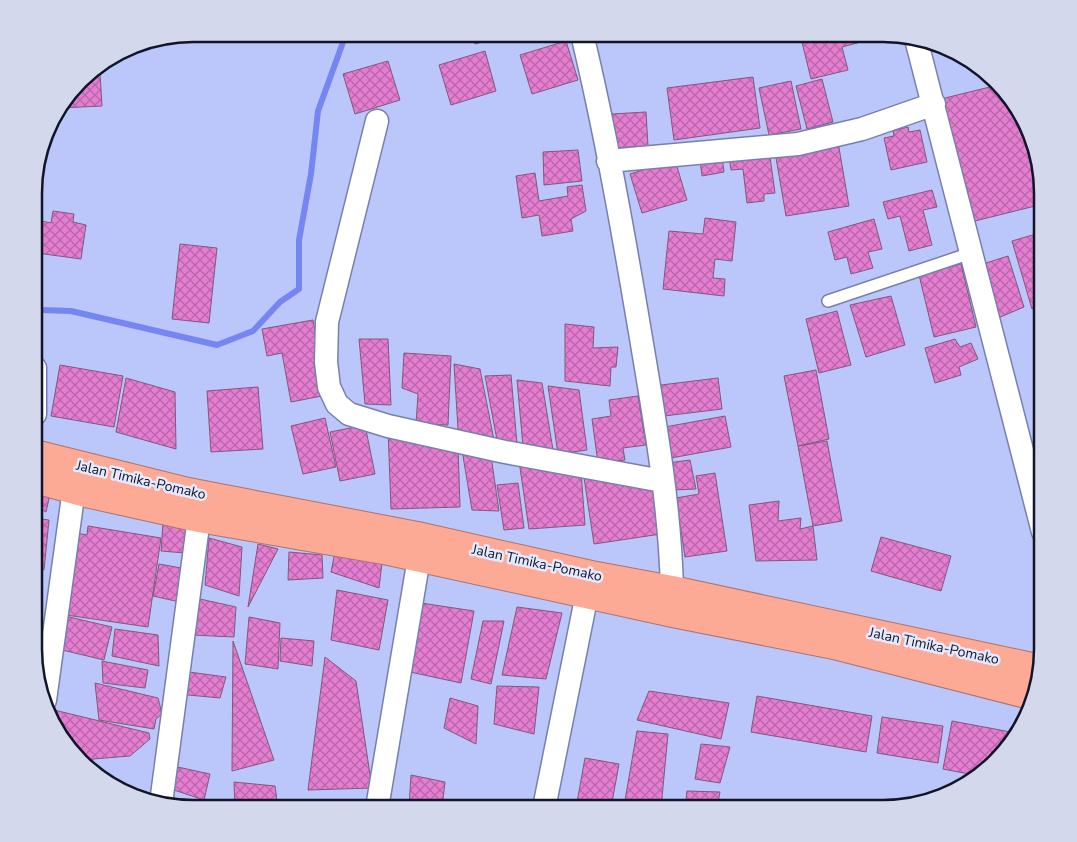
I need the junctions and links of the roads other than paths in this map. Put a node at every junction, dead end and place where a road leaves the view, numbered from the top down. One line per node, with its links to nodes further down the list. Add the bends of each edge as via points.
1 (584, 43): 5 (street)
2 (918, 47): 3 (street)
3 (934, 104): 5 (street, via 862,129 798,144); 6 (street)
4 (376, 121): 10 (street, via 327,322 326,362 329,386 337,404 349,414 388,426)
5 (608, 161): 10 (street, via 634,300)
6 (971, 253): 7 (lane); 12 (street)
7 (828, 301)
8 (43, 456): 15 (highway, Jalan Timika-Pomako, via 188,492)
9 (43, 480): 11 (highway, Jalan Timika-Pomako)
10 (662, 481): 15 (street, via 671,535)
11 (74, 489): 13 (highway, Jalan Timika-Pomako); 18 (street)
12 (1034, 497)
13 (199, 518): 14 (highway, Jalan Timika-Pomako); 20 (street)
14 (419, 558): 16 (highway, Jalan Timika-Pomako); 21 (street)
15 (672, 590): 17 (highway, Jalan Timika-Pomako)
16 (587, 594): 19 (highway, Jalan Timika-Pomako, via 834,644); 22 (street)
17 (1033, 667)
18 (47, 684)
19 (1027, 694)
20 (162, 796)
21 (378, 799)
22 (546, 800)

